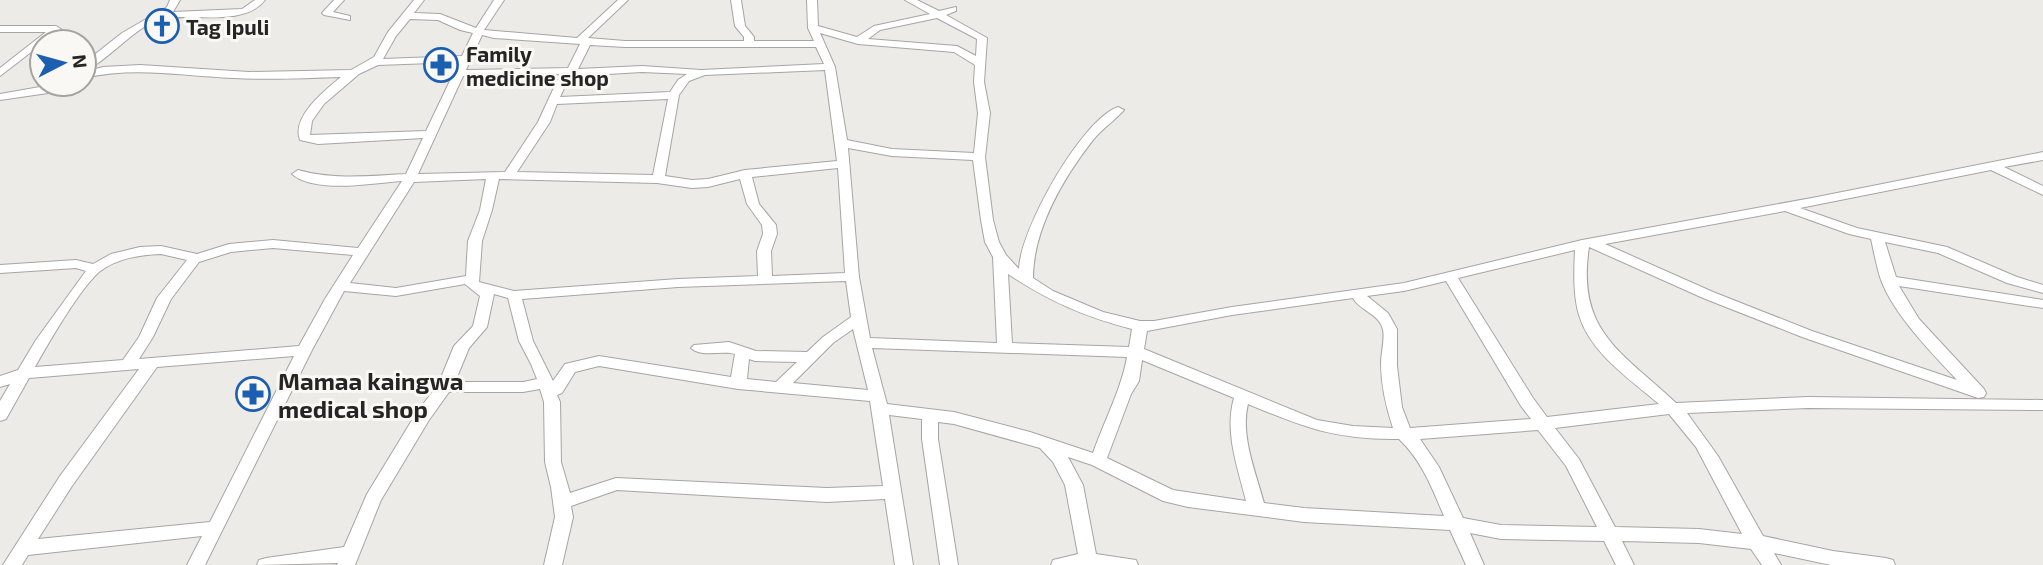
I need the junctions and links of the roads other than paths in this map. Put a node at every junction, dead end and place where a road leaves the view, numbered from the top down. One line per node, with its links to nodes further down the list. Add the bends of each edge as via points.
1 (175, 0): 11 (street, via 174,7)
2 (260, 0): 11 (street, via 244,12)
3 (339, 0): 14 (street, via 327,13)
4 (419, 0): 13 (street)
5 (499, 0): 17 (street)
6 (623, 0): 18 (street)
7 (736, 0): 20 (street, via 740,26)
8 (813, 0): 15 (street)
9 (910, 0): 12 (street)
10 (953, 9): 12 (street)
11 (162, 15): 22 (street, via 126,35)
12 (938, 15): 19 (street, via 877,28); 26 (street, via 982,38)
13 (411, 16): 17 (street, via 440,17); 23 (street, via 393,32)
14 (347, 18)
15 (813, 28): 19 (street); 21 (street)
16 (0, 29): 24 (street, via 56,29)
17 (478, 32): 18 (street); 27 (street)
18 (583, 40): 20 (street); 30 (street)
19 (858, 41): 26 (street, via 957,49)
20 (749, 43): 21 (street)
21 (819, 44): 28 (street)
22 (98, 59)
23 (375, 62): 27 (street); 33 (street)
24 (14, 63): 25 (street); 32 (street)
25 (0, 64)
26 (981, 64): 41 (street, via 984,113)
27 (461, 66): 30 (street); 39 (street)
28 (830, 67): 31 (street); 40 (street)
29 (98, 72): 33 (street)
30 (571, 72): 31 (street); 37 (street)
31 (705, 72): 35 (street, via 686,77)
32 (0, 73)
33 (353, 73): 39 (street, via 318,105 306,121 304,138)
34 (28, 92): 36 (street)
35 (674, 95): 37 (street); 49 (street)
36 (0, 97)
37 (554, 101): 47 (street, via 527,150)
38 (1118, 110): 61 (street, via 1096,130 1043,208 1023,266)
39 (431, 134): 48 (street)
40 (841, 142): 41 (street, via 859,149); 43 (street)
41 (979, 156): 55 (street, via 987,220)
42 (2043, 156): 44 (street)
43 (844, 164): 46 (street); 59 (street)
44 (1990, 165): 50 (street); 51 (street)
45 (298, 174): 48 (street, via 337,180)
46 (745, 174): 49 (street, via 708,183); 62 (street, via 752,204 769,225)
47 (500, 176): 48 (street); 49 (street); 64 (street, via 475,241)
48 (410, 177): 54 (street)
49 (658, 180)
50 (2043, 191)
51 (1774, 208): 52 (street, via 1796,210); 53 (street)
52 (1877, 237): 63 (street); 66 (street, via 1942,250)
53 (1587, 243): 60 (street); 88 (street, via 1807,334); 91 (street, via 1581,262 1588,322)
54 (363, 252): 56 (street, via 273,244 229,248); 65 (street)
55 (1000, 257): 61 (street); 74 (street)
56 (195, 258): 58 (street, via 170,251 140,251); 80 (street, via 164,298)
57 (0, 269): 58 (street, via 76,264)
58 (95, 269): 81 (street, via 41,342)
59 (852, 276): 62 (street); 70 (street)
60 (1450, 276): 67 (street); 94 (street, via 1527,402)
61 (1026, 279): 71 (street, via 1083,309)
62 (765, 280): 68 (street)
63 (1888, 280): 69 (street); 88 (street, via 1913,324)
64 (474, 283): 65 (street, via 396,292); 68 (street); 85 (street, via 487,295 483,321 462,346)
65 (341, 286): 75 (street)
66 (2043, 289)
67 (1359, 292): 71 (street); 95 (street, via 1361,300 1383,316 1390,329 1394,407)
68 (514, 295): 86 (street, via 526,341)
69 (2043, 304)
70 (859, 318): 72 (street); 78 (street)
71 (1140, 326): 77 (street)
72 (863, 343): 74 (street); 89 (street)
73 (699, 348): 76 (street, via 729,347)
74 (1005, 348): 77 (street)
75 (304, 350): 79 (street); 102 (street)
76 (743, 352): 78 (street); 83 (street)
77 (1137, 352): 87 (street); 97 (street, via 1131,381)
78 (811, 357): 84 (street)
79 (153, 360): 80 (street); 105 (street)
80 (128, 364): 81 (street)
81 (25, 373): 82 (street); 93 (street)
82 (0, 382)
83 (738, 384): 84 (street); 86 (street, via 599,361 570,368 556,389)
84 (781, 386): 89 (street)
85 (445, 387): 86 (street); 106 (street, via 373,499)
86 (548, 388): 99 (street, via 553,462)
87 (1243, 395): 95 (street, via 1328,429); 100 (street, via 1238,412 1240,443)
88 (1983, 398): 90 (street); 91 (street)
89 (878, 402): 92 (street); 98 (street)
90 (2043, 405)
91 (1670, 408): 94 (street); 104 (street, via 1703,445)
92 (930, 414): 96 (street); 113 (street)
93 (0, 415)
94 (1546, 425): 95 (street); 103 (street, via 1586,485)
95 (1404, 434): 101 (street, via 1430,467)
96 (1030, 438): 97 (street); 107 (street, via 1053,451 1067,466)
97 (1098, 461): 100 (street, via 1169,496)
98 (892, 492): 99 (street, via 827,495 627,483 600,487); 112 (street)
99 (563, 502): 111 (street, via 563,531)
100 (1257, 510): 101 (street)
101 (1458, 524): 103 (street, via 1501,532); 116 (street)
102 (214, 527): 105 (street); 109 (street)
103 (1608, 535): 104 (street); 117 (street)
104 (1755, 542): 118 (street); 119 (street)
105 (23, 548): 108 (street)
106 (348, 559): 110 (street)
107 (1089, 563): 114 (street); 115 (street)
108 (12, 565)
109 (196, 565)
110 (265, 565)
111 (553, 565)
112 (904, 565)
113 (949, 565)
114 (1060, 565)
115 (1129, 565)
116 (1475, 565)
117 (1625, 565)
118 (1772, 565)
119 (1886, 565)

